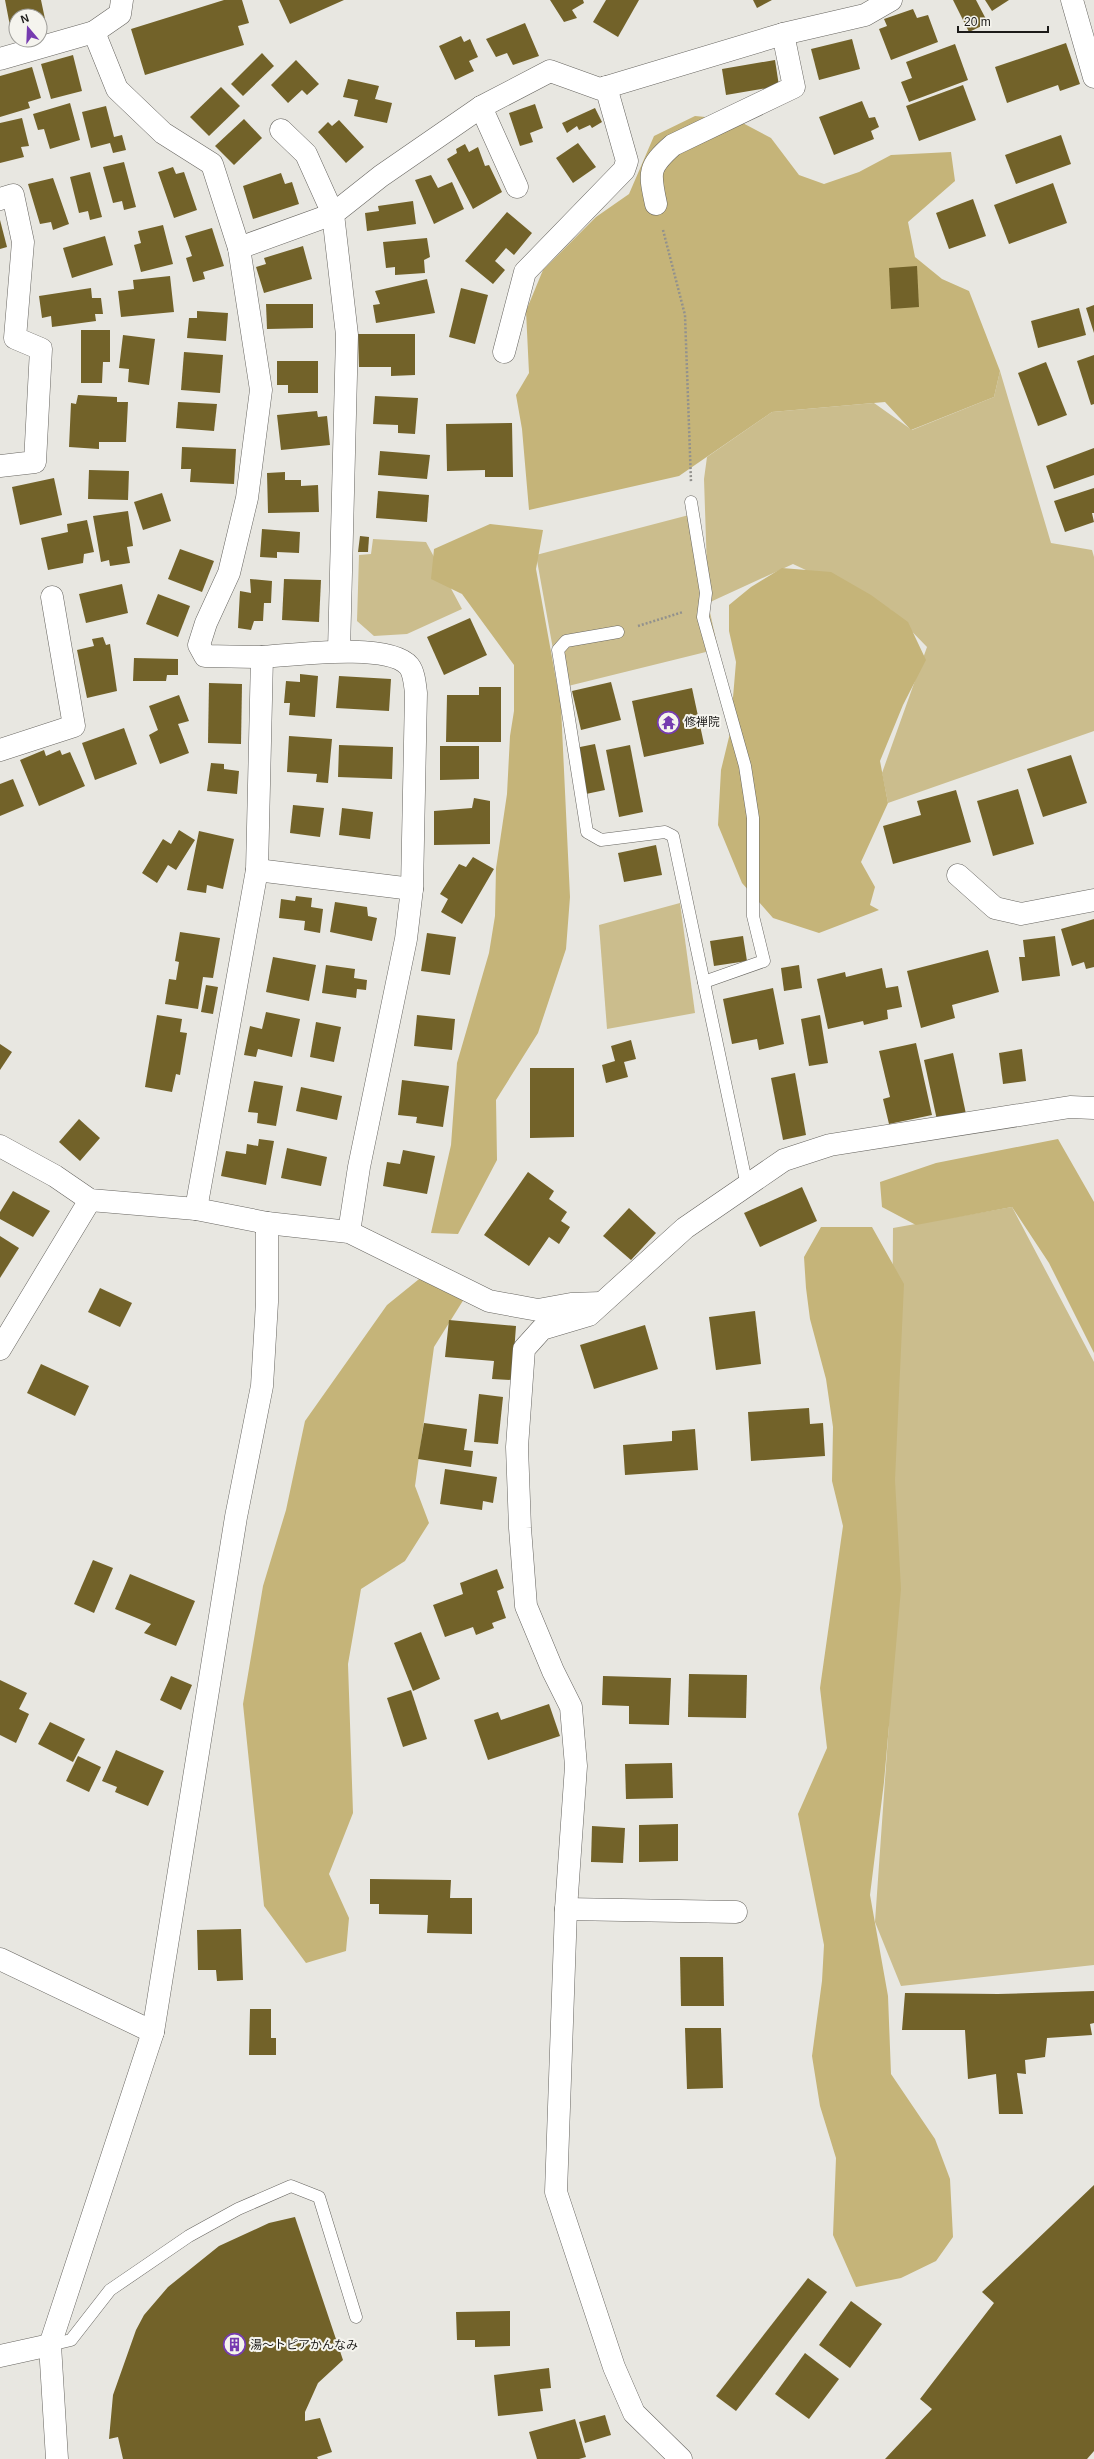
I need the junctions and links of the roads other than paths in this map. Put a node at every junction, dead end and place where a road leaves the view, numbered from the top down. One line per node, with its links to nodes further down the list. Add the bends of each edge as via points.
1 (122, 0): 4 (street, via 120,14)
2 (891, 0): 5 (street, via 866,15)
3 (1072, 0): 7 (street)
4 (94, 32): 6 (street); 15 (street, via 117,89 163,134 212,164)
5 (783, 34): 8 (street); 13 (street, via 794,87 673,145 658,158 650,178)
6 (0, 58)
7 (1094, 77)
8 (606, 87): 9 (street, via 600,89 550,71); 16 (street, via 627,161 624,170 525,272)
9 (481, 107): 11 (street); 14 (street, via 381,176)
10 (281, 130): 14 (street, via 306,154)
11 (517, 187)
12 (0, 199): 17 (street, via 12,195 23,242 15,338 41,349 35,462)
13 (656, 204)
14 (333, 214): 15 (street); 21 (street, via 347,335)
15 (239, 248): 22 (street, via 261,390 247,498 233,558 199,645 206,656)
16 (504, 352)
17 (0, 466)
18 (691, 502): 28 (lane, via 706,593 703,617 745,766 752,818 753,916 764,961)
19 (52, 597): 23 (street, via 74,726)
20 (618, 632): 28 (lane, via 566,641 558,650 587,832 601,840 665,832 673,836)
21 (339, 652): 22 (street); 26 (street, via 391,655 401,659 410,668 416,693)
22 (262, 657): 24 (street)
23 (0, 750)
24 (257, 870): 26 (street); 33 (street)
25 (958, 875): 27 (street, via 995,908 1021,914)
26 (412, 889): 35 (street, via 406,939 359,1167)
27 (1094, 900)
28 (704, 982): 31 (lane)
29 (1094, 1108): 31 (street, via 1070,1107 830,1145 784,1160)
30 (0, 1146): 32 (street, via 55,1176)
31 (747, 1186): 36 (street, via 685,1228)
32 (90, 1200): 33 (street); 37 (street)
33 (196, 1209): 34 (street)
34 (267, 1223): 35 (street); 41 (street, via 267,1302 262,1386 236,1517)
35 (349, 1232): 36 (street, via 488,1301 538,1310 570,1304)
36 (600, 1303): 38 (street, via 589,1315 542,1329 524,1349 517,1448 526,1606 571,1707 576,1766)
37 (0, 1349)
38 (566, 1909): 39 (street); 46 (street, via 556,2192 614,2368 634,2413)
39 (736, 1912)
40 (0, 1959): 41 (street)
41 (153, 2032): 43 (street)
42 (356, 2317): 43 (lane, via 318,2197 291,2186 238,2209 189,2236 110,2290 70,2340)
43 (50, 2345): 44 (street); 45 (street)
44 (0, 2356)
45 (57, 2459)
46 (681, 2459)

